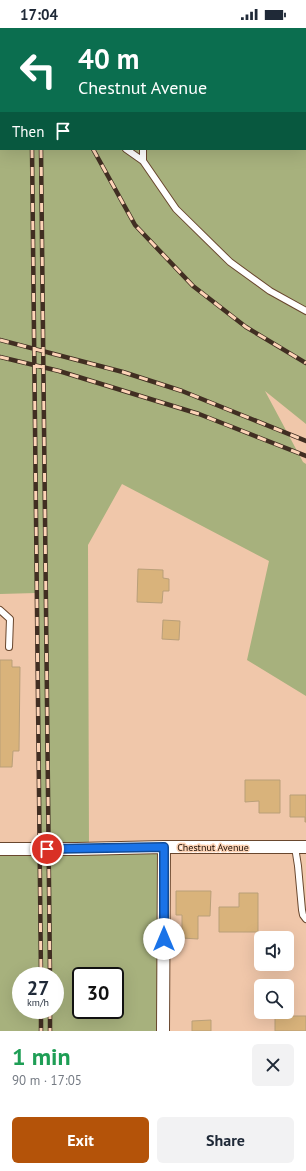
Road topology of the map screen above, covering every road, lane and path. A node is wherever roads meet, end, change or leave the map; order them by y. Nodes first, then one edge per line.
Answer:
1 (127, 150) edge
2 (143, 150) edge
3 (143, 161) junction
4 (306, 311) edge
5 (0, 610) edge
6 (10, 647) dead end
7 (164, 847) junction
8 (300, 847) edge
9 (0, 849) edge
10 (306, 919) edge
11 (163, 1031) edge

1 - 3 lane
2 - 3 lane
3 - 4 lane
5 - 6 lane
7 - 8 street, Chestnut Avenue
7 - 9 street, Chestnut Avenue, bridge
7 - 11 street
8 - 10 lane

